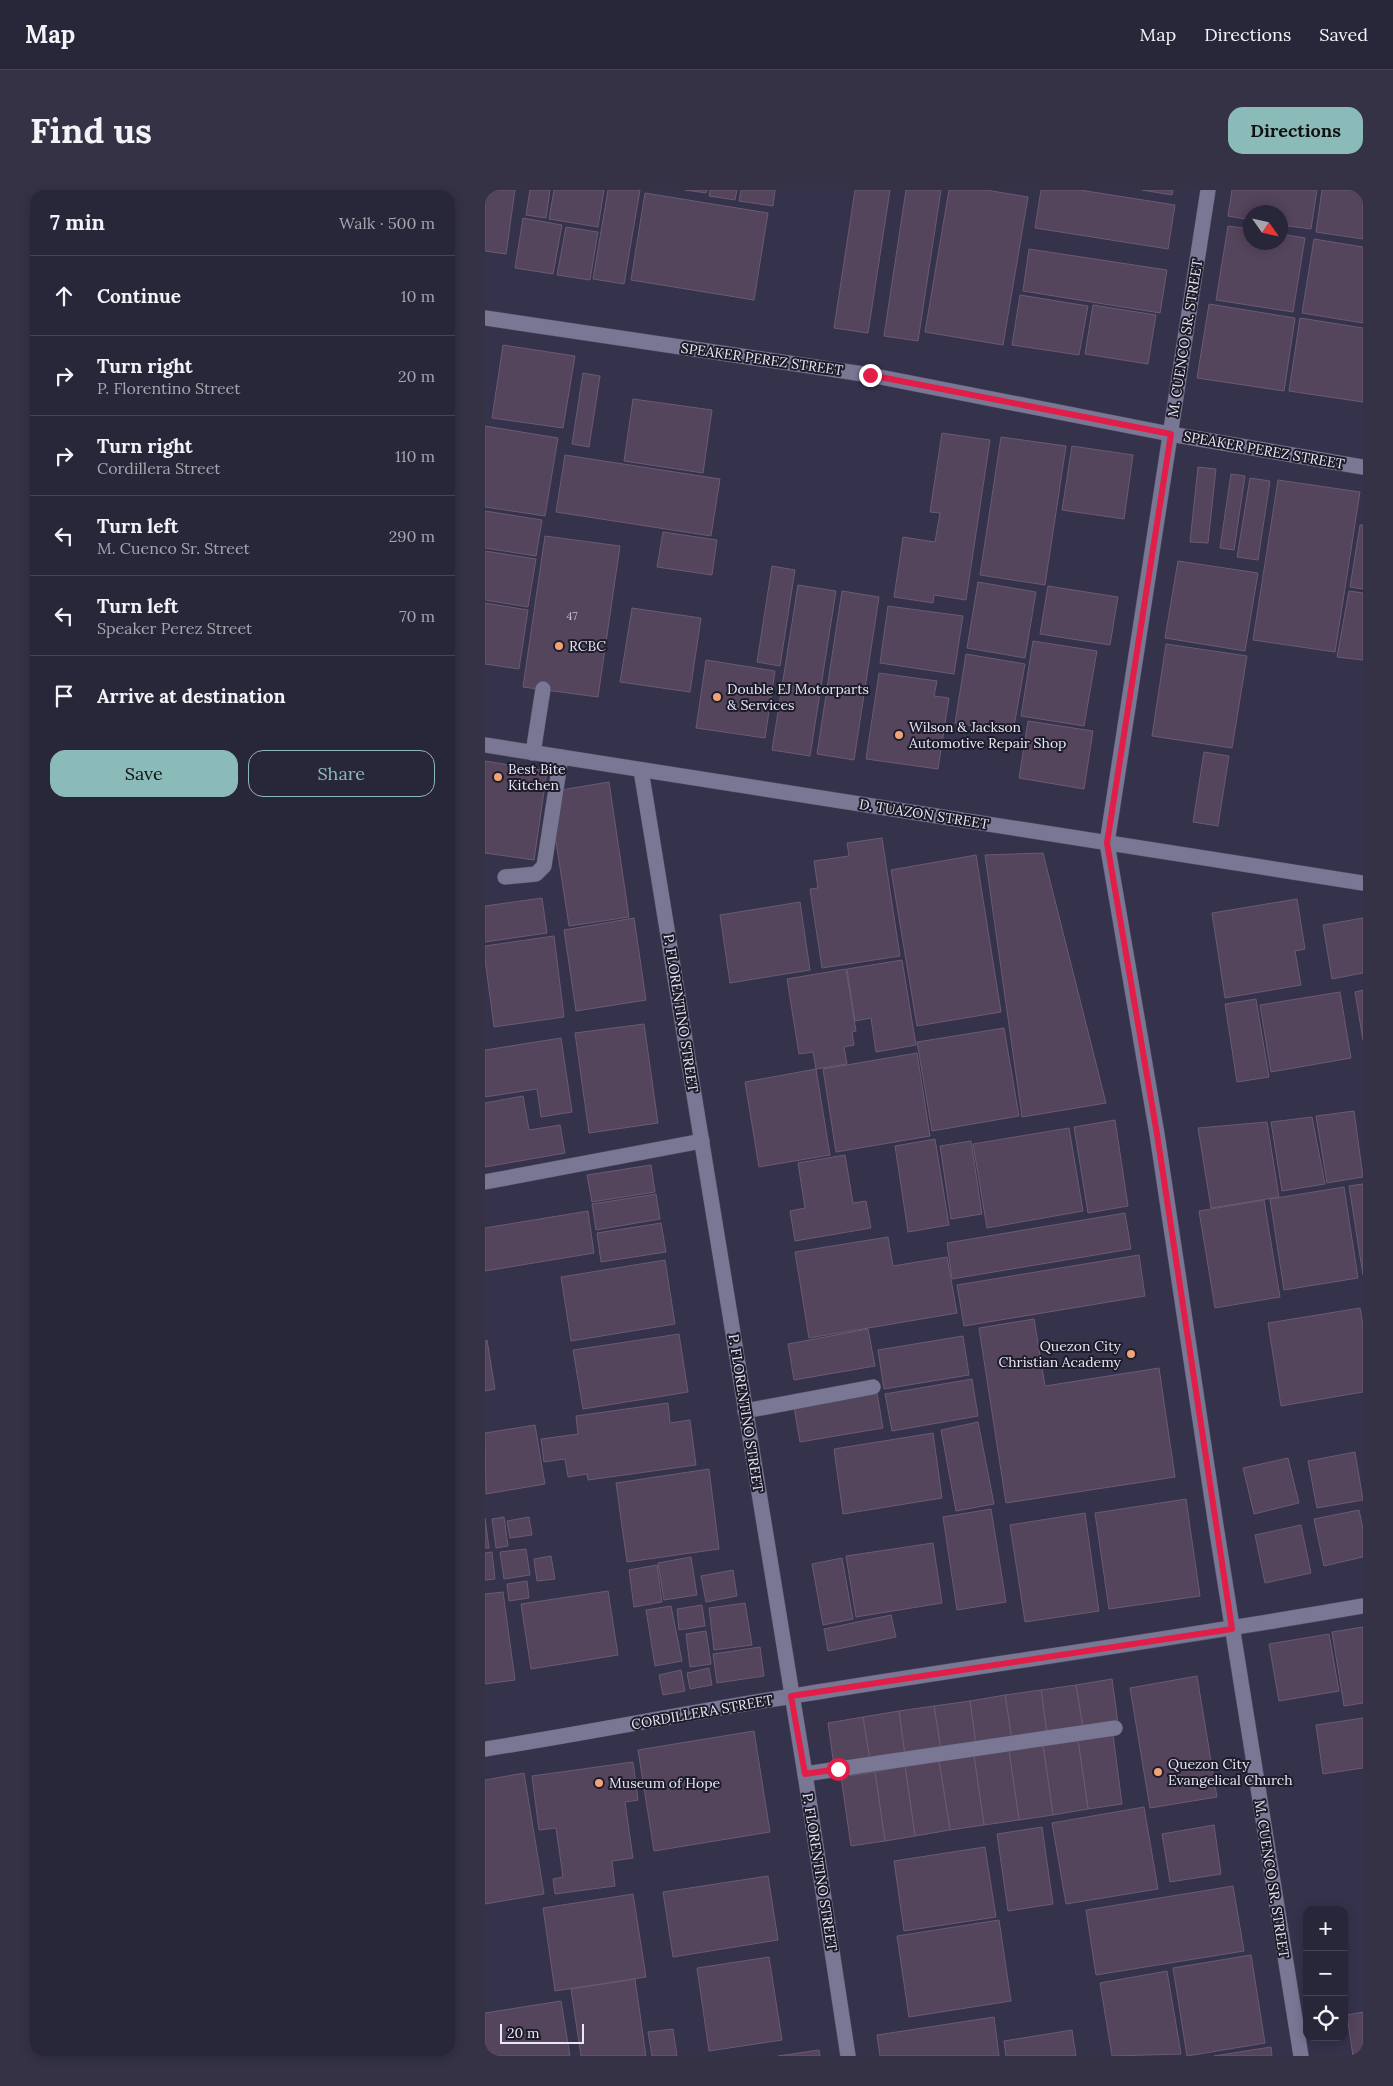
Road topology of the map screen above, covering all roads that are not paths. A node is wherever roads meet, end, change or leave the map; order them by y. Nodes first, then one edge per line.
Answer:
1 (1208, 190) edge
2 (485, 318) edge
3 (1171, 434) junction
4 (1363, 467) edge
5 (543, 689) dead end
6 (485, 745) edge
7 (533, 752) junction
8 (561, 757) junction
9 (641, 770) junction
10 (1107, 843) junction
11 (505, 877) dead end
12 (1363, 884) edge
13 (702, 1141) junction
14 (485, 1182) edge
15 (873, 1387) dead end
16 (745, 1411) junction
17 (1363, 1606) edge
18 (1232, 1629) junction
19 (791, 1696) junction
20 (1115, 1728) dead end
21 (485, 1749) edge
22 (805, 1774) junction
23 (848, 2056) edge
24 (1301, 2056) edge

1 - 3 street, M. CUENCO SR. STREET
2 - 3 street, SPEAKER PEREZ STREET
3 - 4 street, SPEAKER PEREZ STREET
3 - 10 street, M. CUENCO SR. STREET
5 - 7 street
6 - 7 street, D. TUAZON STREET
7 - 8 street, D. TUAZON STREET
8 - 9 street, D. TUAZON STREET
8 - 11 street
9 - 10 street, D. TUAZON STREET
9 - 13 street, P. FLORENTINO STREET
10 - 12 street, D. TUAZON STREET
10 - 18 street, M. CUENCO SR. STREET
13 - 14 street
13 - 16 street, P. FLORENTINO STREET
15 - 16 street
16 - 19 street, P. FLORENTINO STREET
17 - 18 street, CORDILLERA STREET
18 - 19 street, CORDILLERA STREET
18 - 24 street, M. CUENCO SR. STREET
19 - 21 street, CORDILLERA STREET
19 - 22 street, P. FLORENTINO STREET
20 - 22 street
22 - 23 street, P. FLORENTINO STREET

